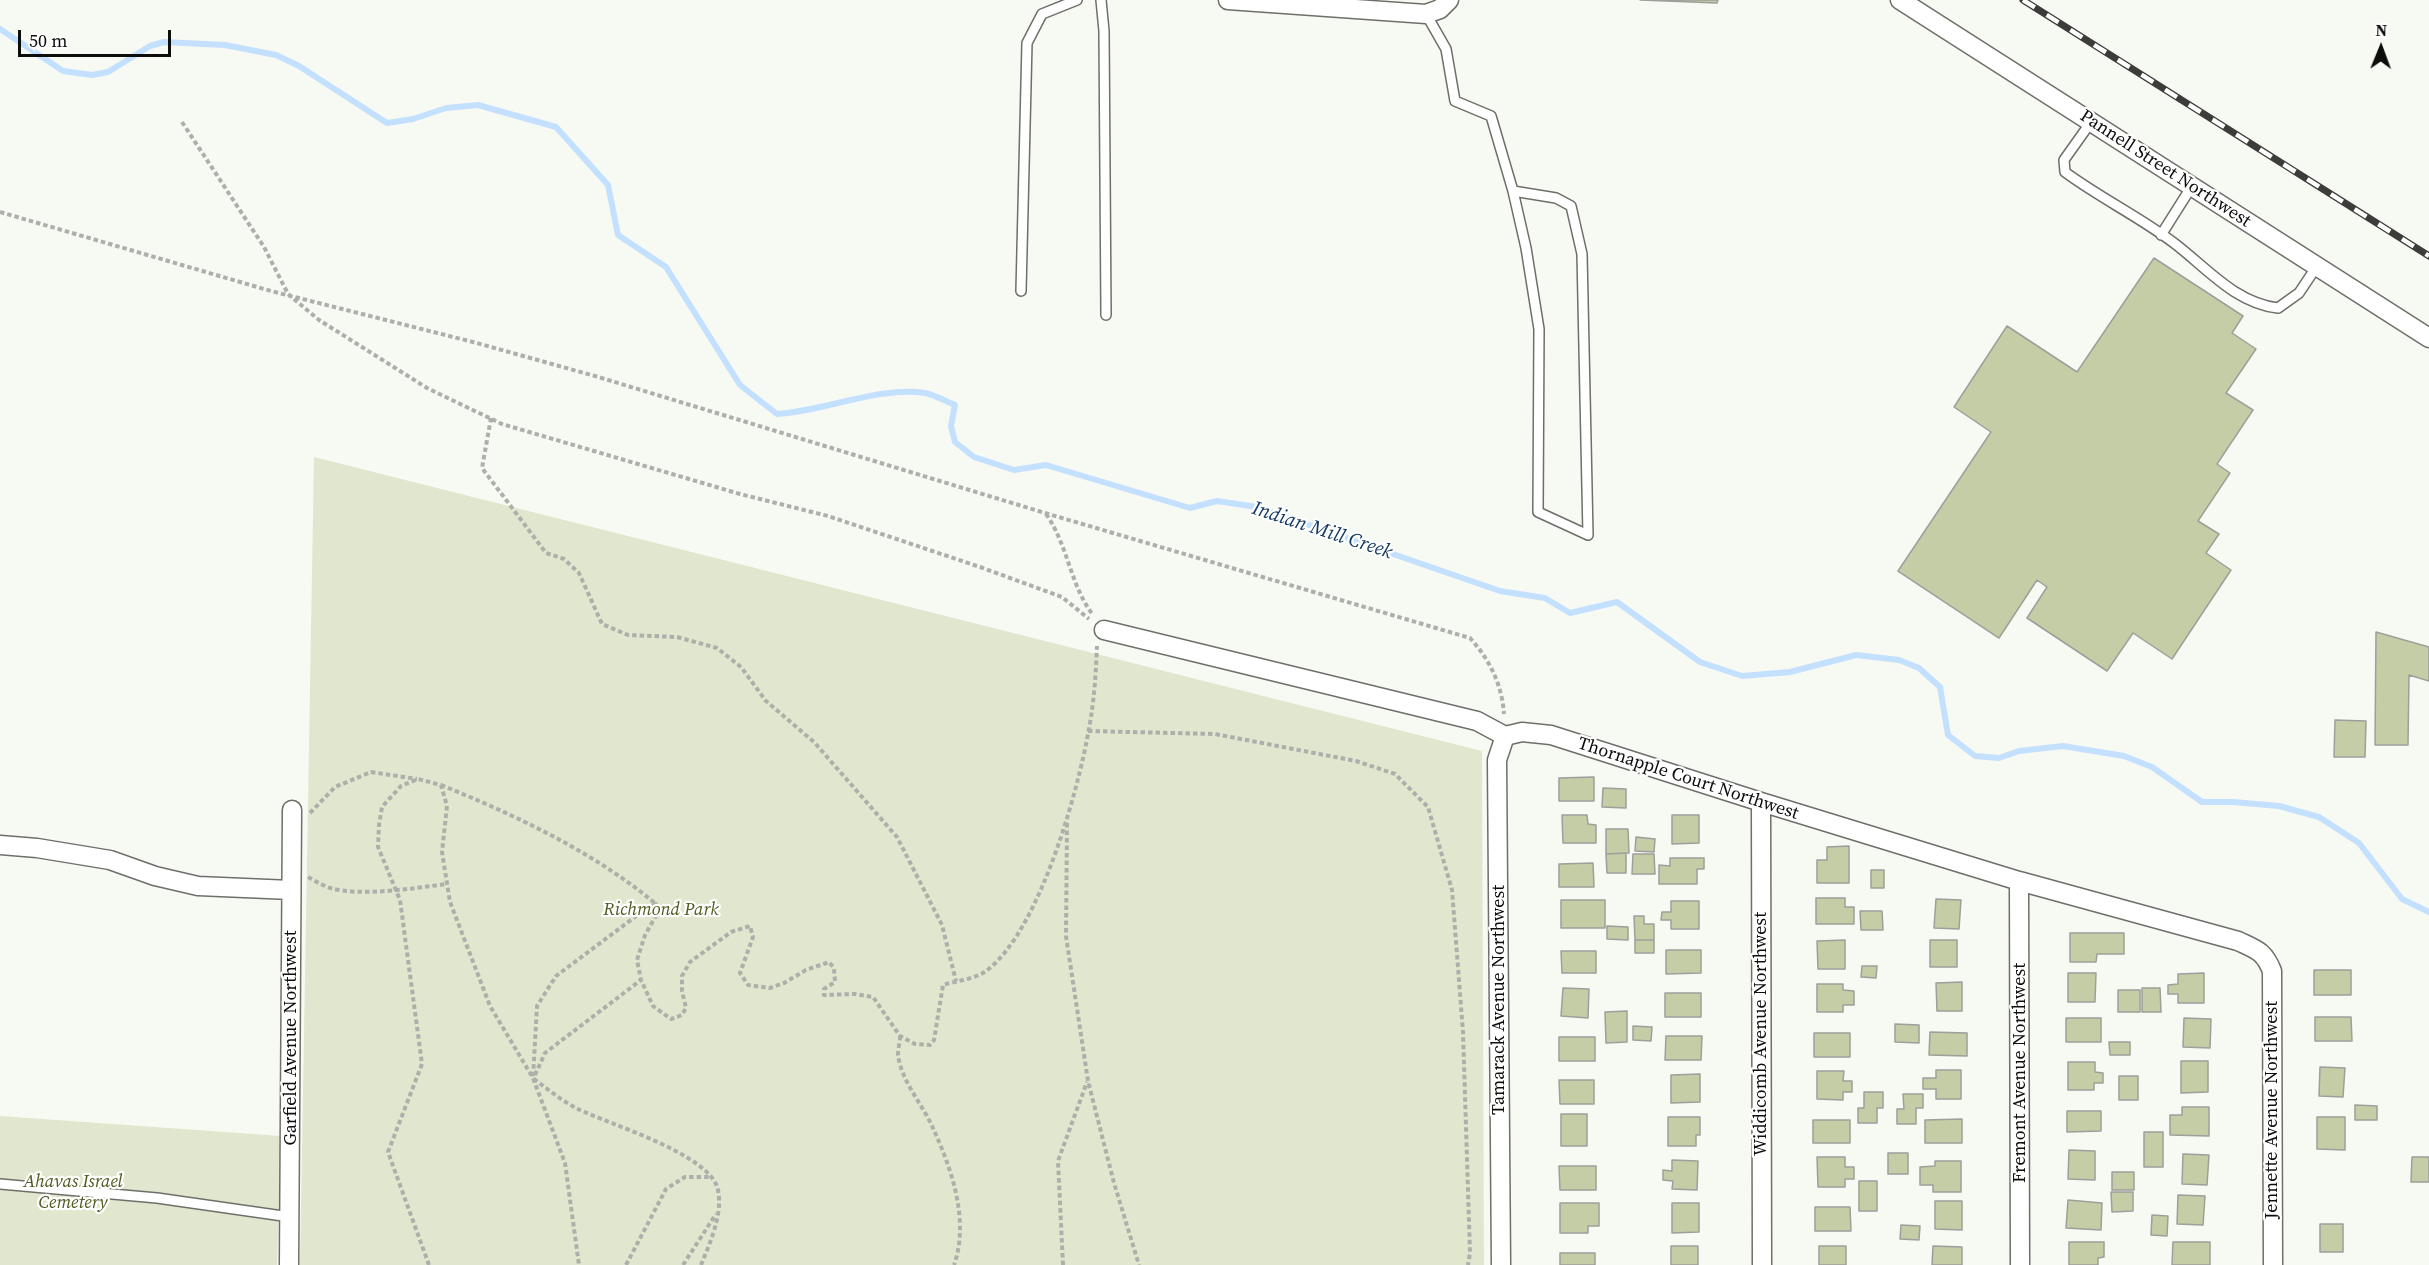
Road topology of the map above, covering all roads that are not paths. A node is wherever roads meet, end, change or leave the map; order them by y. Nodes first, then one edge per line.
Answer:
1 (1077, 0) edge
2 (1101, 0) edge
3 (1228, 0) edge
4 (1449, 0) edge
5 (1900, 0) edge
6 (1426, 14) junction
7 (2091, 122) junction
8 (2192, 186) junction
9 (1513, 190) junction
10 (2161, 235) junction
11 (2317, 266) junction
12 (1021, 291) dead end
13 (1106, 315) dead end
14 (2429, 338) edge
15 (1101, 628) road end
16 (1505, 736) junction
17 (1761, 802) junction
18 (292, 810) dead end
19 (0, 845) edge
20 (2019, 881) junction
21 (291, 890) junction
22 (2266, 956) joint
23 (0, 1184) edge
24 (290, 1217) junction
25 (289, 1265) edge
26 (1501, 1265) edge
27 (1762, 1265) edge
28 (2020, 1265) edge
29 (2272, 1265) edge

1 - 12 lane
2 - 13 lane
3 - 6 street
4 - 6 street
5 - 7 street, Pannell Street Northwest
6 - 9 lane
7 - 8 street, Pannell Street Northwest
7 - 10 lane
8 - 10 lane
8 - 11 street, Pannell Street Northwest
9 - 9 lane
10 - 11 lane
11 - 14 street, Pannell Street Northwest
15 - 16 street
16 - 17 street, Thornapple Court Northwest
16 - 26 street, Tamarack Avenue Northwest
17 - 20 street, Thornapple Court Northwest
17 - 27 street, Widdicomb Avenue Northwest
18 - 21 street, Garfield Avenue Northwest
19 - 21 street
20 - 22 street, Thornapple Court Northwest
20 - 28 street, Fremont Avenue Northwest
21 - 24 street, Garfield Avenue Northwest
22 - 29 street, Jennette Avenue Northwest
23 - 24 lane
24 - 25 street, Garfield Avenue Northwest

